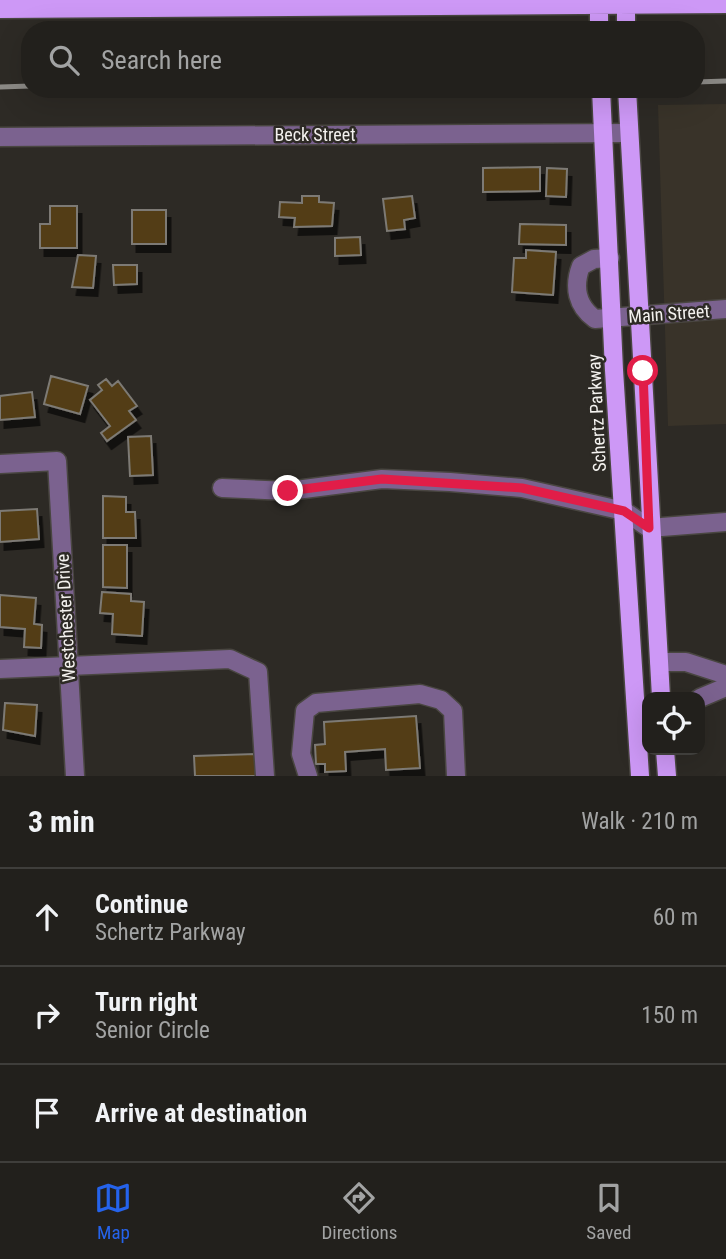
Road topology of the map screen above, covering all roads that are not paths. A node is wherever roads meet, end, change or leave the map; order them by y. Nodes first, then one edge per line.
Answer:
1 (207, 3) edge
2 (462, 3) edge
3 (60, 4) edge
4 (103, 4) edge
5 (613, 4) edge
6 (726, 4) edge
7 (0, 9) edge
8 (604, 21) edge
9 (622, 21) edge
10 (601, 98) edge
11 (627, 98) edge
12 (602, 134) junction
13 (629, 134) junction
14 (0, 137) edge
15 (610, 258) junction
16 (726, 310) edge
17 (638, 316) junction
18 (613, 318) junction
19 (0, 464) edge
20 (222, 488) dead end
21 (624, 511) junction
22 (726, 522) edge
23 (649, 528) junction
24 (659, 662) junction
25 (633, 664) junction
26 (69, 666) junction
27 (0, 669) edge
28 (726, 675) edge
29 (726, 687) edge
30 (661, 692) edge
31 (705, 696) edge
32 (642, 733) edge
33 (642, 753) edge
34 (665, 755) edge
35 (75, 776) edge
36 (265, 776) edge
37 (308, 776) edge
38 (456, 776) edge
39 (640, 776) edge
40 (667, 776) edge

1 - 2 main road
1 - 4 main road
2 - 5 main road
3 - 4 main road
3 - 7 main road
5 - 6 main road
5 - 8 main road
5 - 9 main road
10 - 12 main road, Schertz Parkway
11 - 13 main road
12 - 13 street, Beck Street
12 - 14 street, Beck Street
12 - 15 main road, Schertz Parkway
13 - 17 main road
15 - 18 main road, Schertz Parkway
15 - 18 street
16 - 17 street, Main Street
17 - 18 street, Main Street
17 - 23 main road
18 - 21 main road, Schertz Parkway
19 - 26 street, Westchester Drive
20 - 21 street
21 - 23 street
21 - 25 main road, Schertz Parkway
22 - 23 street
23 - 24 main road
24 - 25 main road
24 - 28 street
24 - 30 main road
25 - 32 main road, Schertz Parkway
26 - 27 street
26 - 35 street, Westchester Drive
26 - 36 street
29 - 31 street
33 - 39 main road, Schertz Parkway
34 - 40 main road
37 - 38 street

